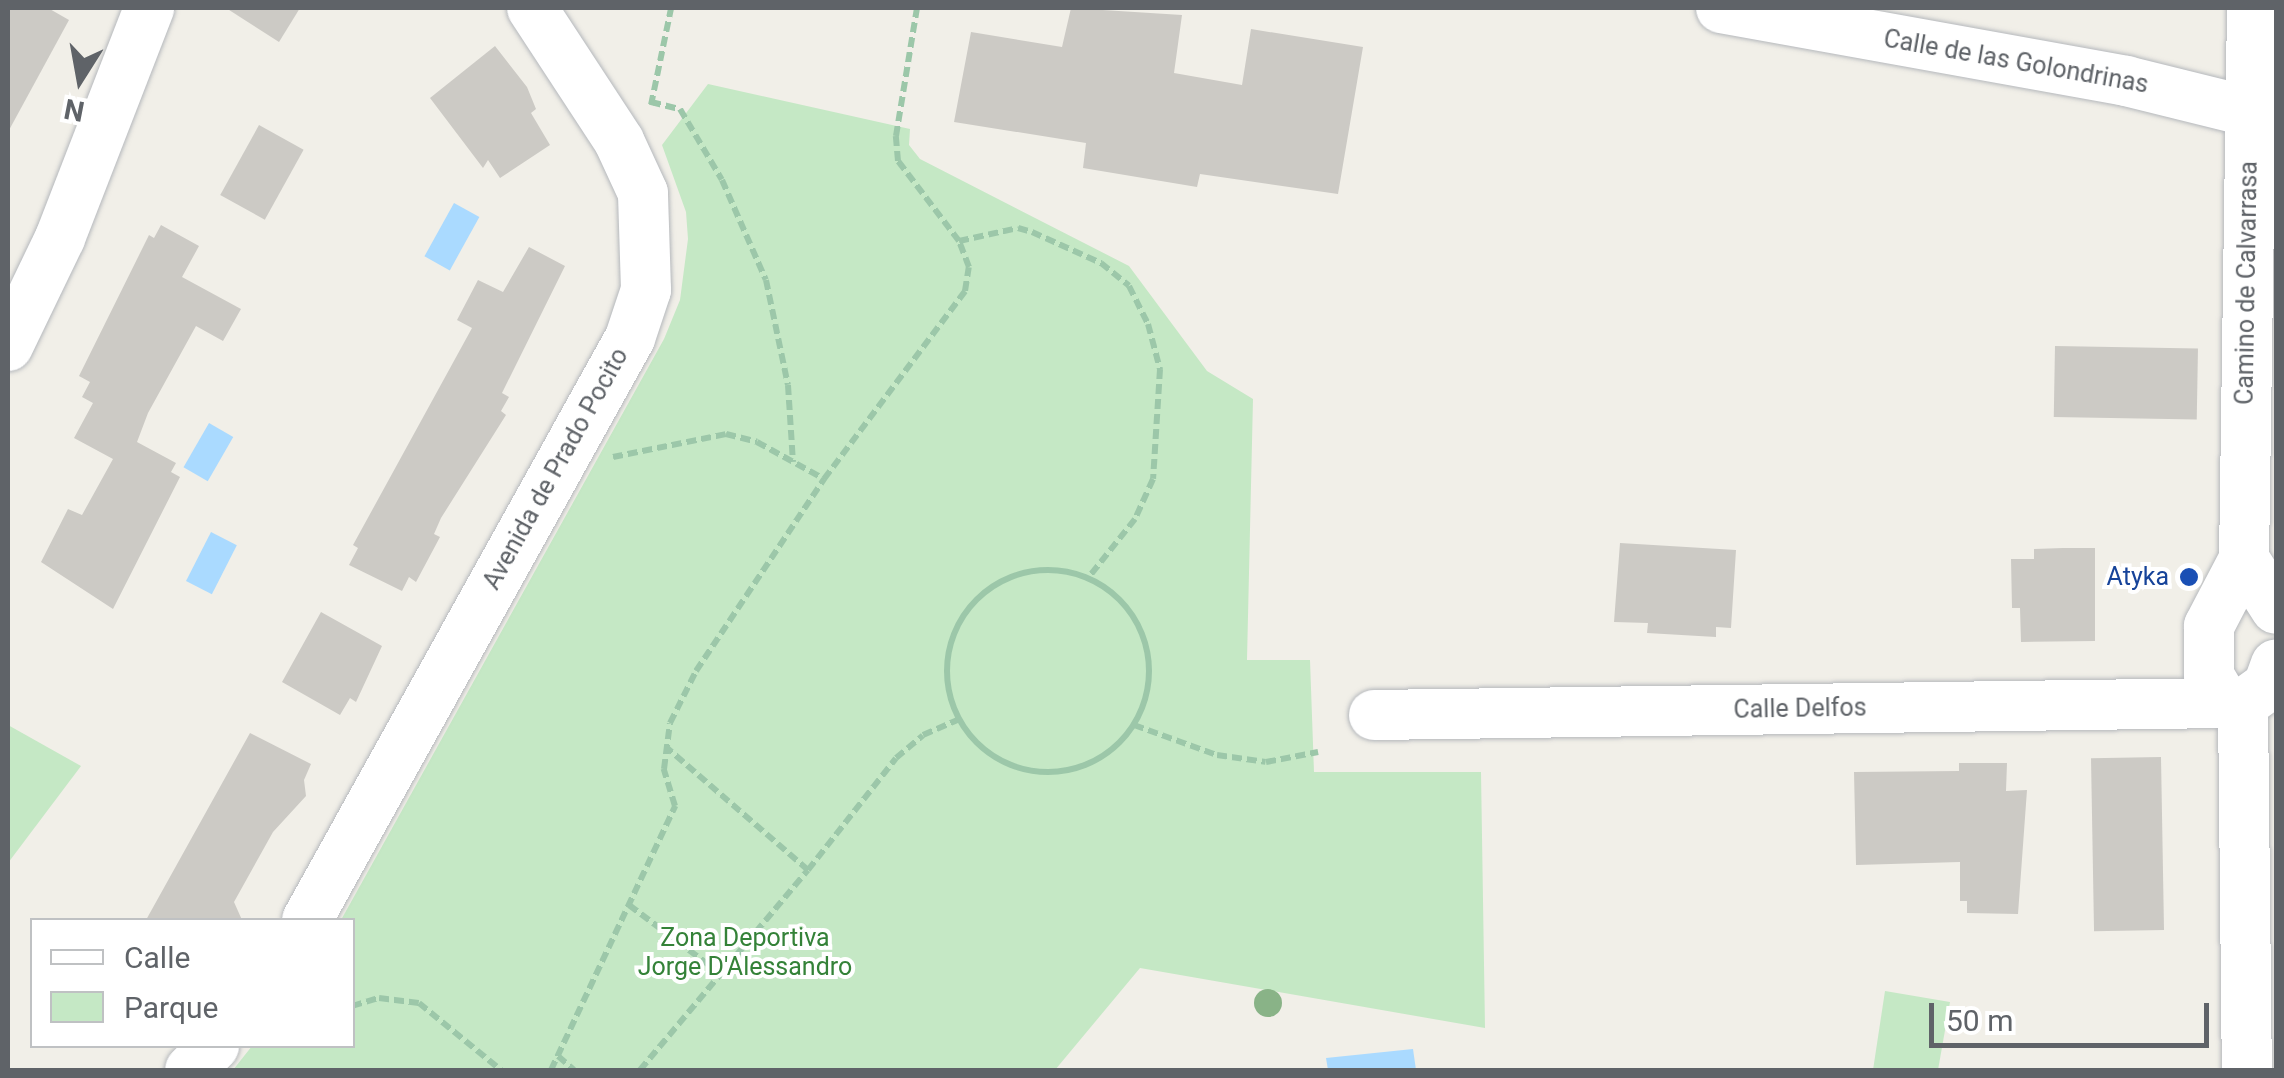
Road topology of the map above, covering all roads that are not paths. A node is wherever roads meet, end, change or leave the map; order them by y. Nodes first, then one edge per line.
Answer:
1 (148, 8) edge
2 (532, 8) edge
3 (1721, 8) edge
4 (2252, 8) edge
5 (2251, 112) junction
6 (2262, 181) edge
7 (8, 346) edge
8 (2257, 582) edge
9 (2258, 687) edge
10 (1374, 715) dead end
11 (308, 918) edge
12 (2261, 918) edge
13 (212, 1048) edge
14 (190, 1070) edge
15 (2247, 1070) edge

1 - 7 street
2 - 11 street, Avenida de Prado Pocito
3 - 5 street, Calle de las Golondrinas
4 - 5 street, Camino de Calvarrasa
5 - 6 street, Camino de Calvarrasa
6 - 8 street, Camino de Calvarrasa
8 - 9 street, Camino de Calvarrasa
9 - 10 street, Calle Delfos
9 - 12 street
12 - 15 street
13 - 14 street

